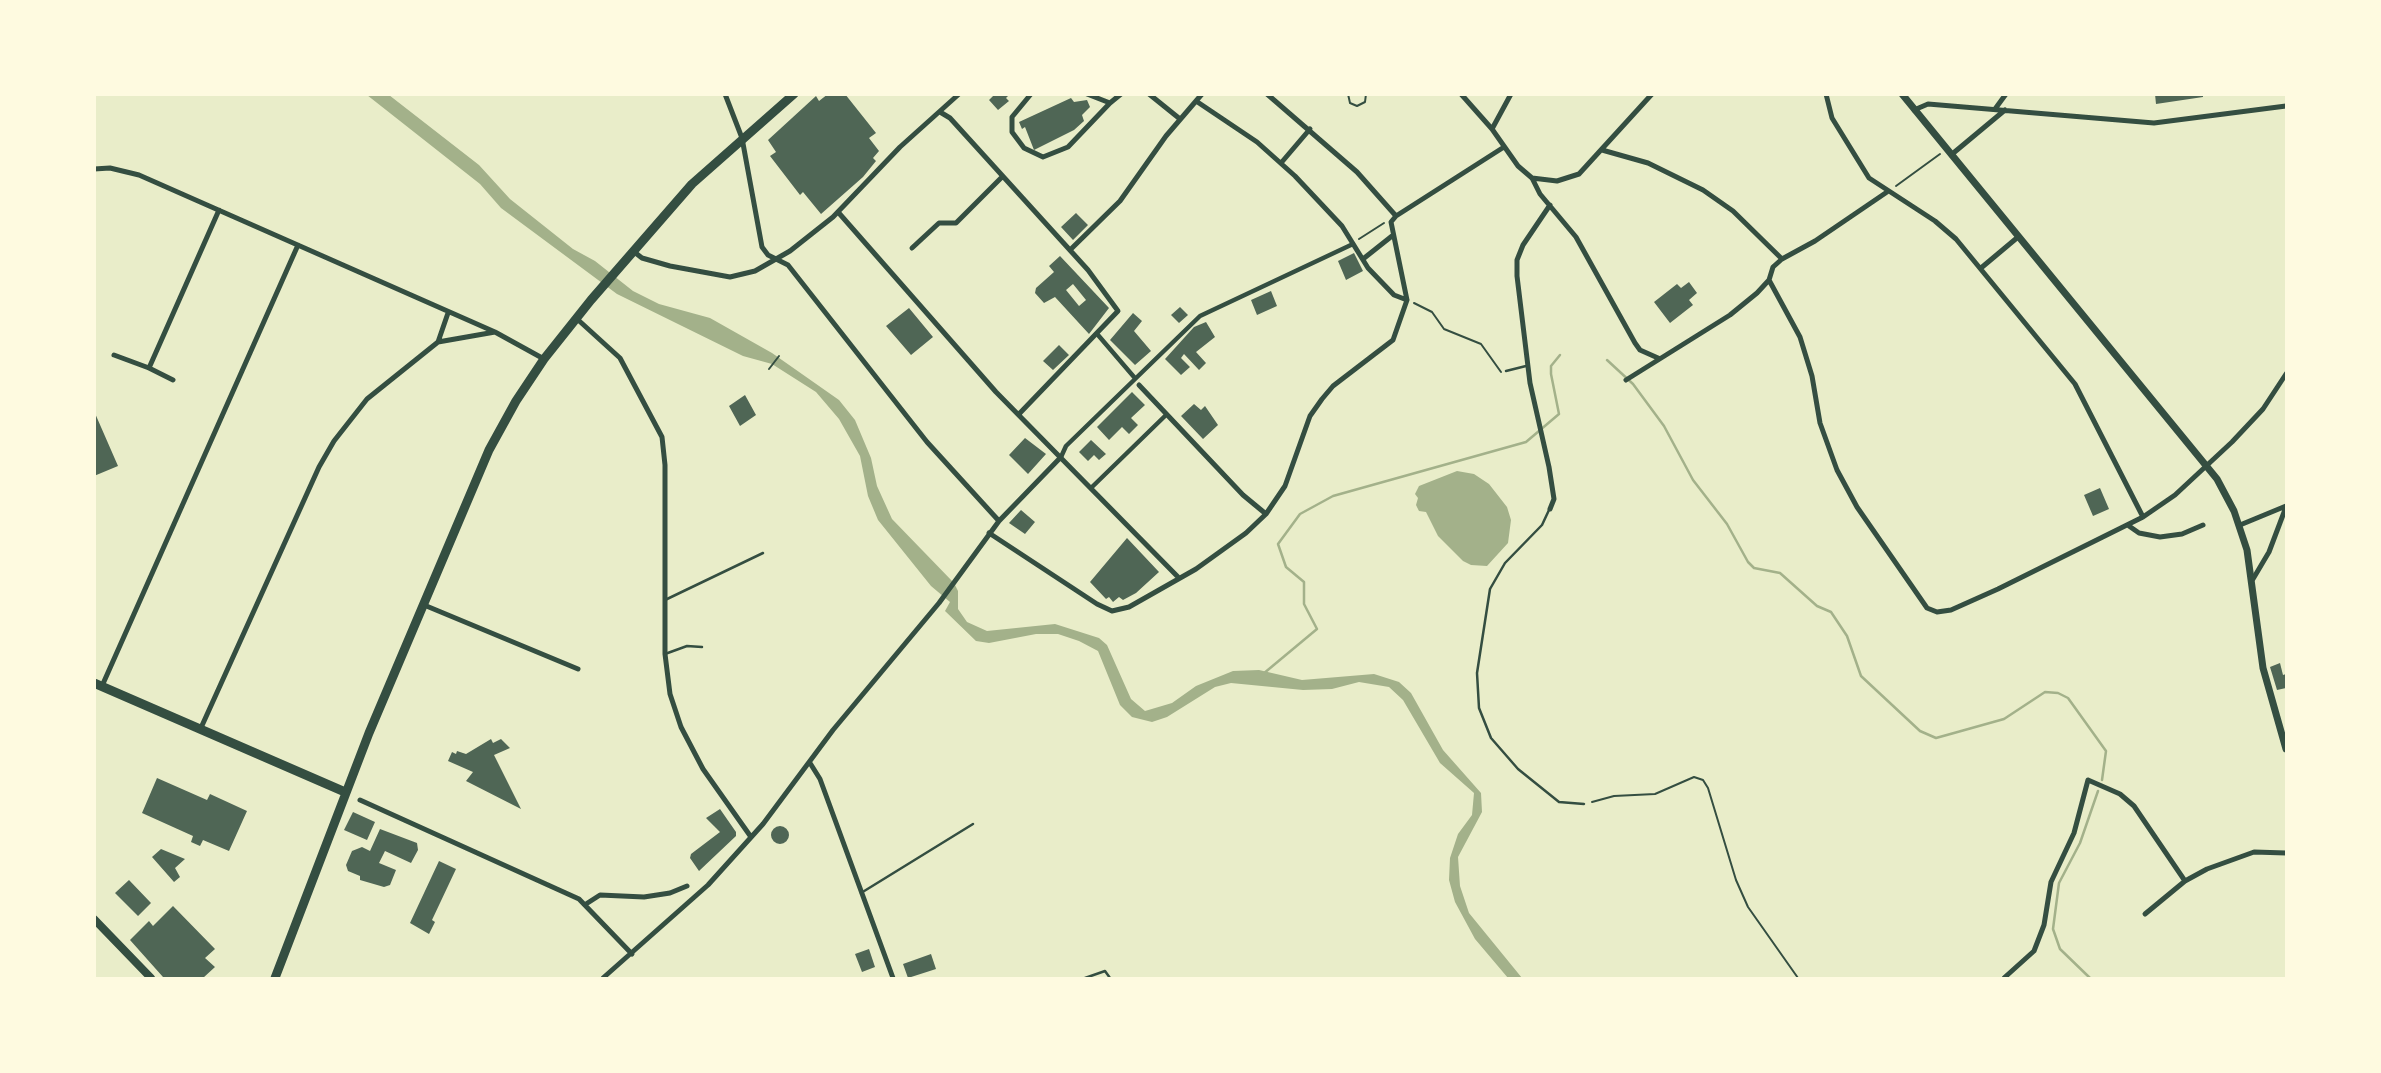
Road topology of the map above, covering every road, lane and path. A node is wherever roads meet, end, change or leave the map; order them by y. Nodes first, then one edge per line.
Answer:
1 (725, 94) edge
2 (793, 94) edge
3 (959, 94) edge
4 (1031, 94) edge
5 (1087, 94) edge
6 (1121, 94) edge
7 (1149, 94) edge
8 (1202, 94) edge
9 (1267, 94) edge
10 (1348, 94) edge
11 (1366, 94) edge
12 (1461, 94) edge
13 (1511, 94) edge
14 (1652, 94) edge
15 (1826, 94) edge
16 (1902, 94) edge
17 (2006, 94) edge
18 (1196, 101) junction
19 (1110, 103) junction
20 (2287, 106) edge
21 (1995, 109) junction
22 (1914, 110) junction
23 (2006, 110) junction
24 (940, 112) junction
25 (1180, 119) junction
26 (1310, 129) junction
27 (1492, 129) junction
28 (742, 138) junction
29 (1504, 147) junction
30 (1602, 150) junction
31 (1949, 152) junction
32 (1281, 163) junction
33 (94, 169) edge
34 (1002, 177) junction
35 (1532, 178) junction
36 (1887, 192) junction
37 (1550, 205) junction
38 (219, 210) junction
39 (838, 212) junction
40 (1396, 216) junction
41 (1392, 236) junction
42 (2018, 237) junction
43 (1354, 243) junction
44 (298, 245) junction
45 (912, 248) dead end
46 (1070, 250) junction
47 (633, 251) junction
48 (1363, 258) junction
49 (1782, 259) junction
50 (776, 260) junction
51 (1982, 268) junction
52 (1769, 280) junction
53 (1407, 300) junction
54 (448, 313) junction
55 (576, 318) junction
56 (495, 332) junction
57 (1098, 335) junction
58 (438, 342) junction
59 (114, 355) dead end
60 (779, 356) dead end
61 (1658, 358) junction
62 (544, 359) junction
63 (1527, 366) junction
64 (149, 368) junction
65 (769, 369) dead end
66 (1506, 371) joint
67 (2287, 373) edge
68 (1134, 377) junction
69 (1629, 378) dead end
70 (173, 380) dead end
71 (1139, 385) dead end
72 (1019, 414) junction
73 (1166, 415) junction
74 (1062, 457) junction
75 (2207, 466) junction
76 (1091, 488) junction
77 (2287, 506) edge
78 (1550, 509) joint
79 (1266, 514) junction
80 (2143, 517) junction
81 (999, 521) junction
82 (2203, 525) dead end
83 (2239, 525) junction
84 (2129, 526) junction
85 (989, 533) junction
86 (763, 553) dead end
87 (1179, 579) junction
88 (2253, 579) junction
89 (665, 600) junction
90 (424, 605) junction
91 (702, 647) dead end
92 (665, 654) junction
93 (578, 668) dead end
94 (98, 684) edge
95 (200, 730) junction
96 (2287, 748) edge
97 (810, 763) junction
98 (345, 792) junction
99 (360, 800) dead end
100 (1584, 804) joint
101 (973, 824) dead end
102 (751, 837) junction
103 (2286, 854) edge
104 (2185, 881) junction
105 (687, 886) dead end
106 (861, 892) junction
107 (586, 904) junction
108 (2146, 914) dead end
109 (94, 919) edge
110 (632, 954) junction
111 (150, 978) edge
112 (275, 978) edge
113 (604, 978) edge
114 (893, 978) edge
115 (1085, 978) edge
116 (1110, 978) edge
117 (1798, 978) edge
118 (2004, 978) edge

1 - 28 street
2 - 28 main road
3 - 24 street
4 - 19 street
5 - 19 street
6 - 19 street
7 - 25 street
8 - 18 street
9 - 26 street
10 - 11 path
12 - 27 street
13 - 27 street
14 - 30 street
15 - 36 street
16 - 22 street
17 - 21 street
18 - 25 street
18 - 32 street
20 - 23 street
21 - 22 street
21 - 23 street
22 - 31 street
23 - 31 street
24 - 34 street
24 - 39 street
25 - 46 street
26 - 32 street
26 - 40 street
27 - 29 street
28 - 47 main road
28 - 50 street
29 - 35 street
29 - 40 street
30 - 35 street
30 - 49 street
31 - 36 path
31 - 42 street
32 - 43 street
33 - 38 street
34 - 45 street
34 - 46 street
35 - 37 street
36 - 49 street
36 - 51 street
37 - 61 street
37 - 63 street
38 - 44 street
38 - 64 street
39 - 50 street
39 - 72 street
40 - 41 street
40 - 43 path
41 - 48 street
41 - 53 street
42 - 51 street
42 - 75 street
43 - 48 street
43 - 68 street
44 - 54 street
44 - 94 street
46 - 57 street
47 - 50 street
47 - 55 main road
48 - 53 street
49 - 52 street
50 - 81 street
51 - 80 street
52 - 61 street
52 - 84 street
53 - 66 path
53 - 79 street
54 - 56 street
54 - 58 street
55 - 62 main road
55 - 89 street
56 - 58 street
56 - 62 street
57 - 68 street
57 - 72 street
58 - 95 street
59 - 64 street
60 - 65 path
61 - 69 street
62 - 90 main road
63 - 66 lane
63 - 78 street
64 - 70 street
67 - 75 street
68 - 74 street
71 - 73 street
72 - 74 street
73 - 76 street
73 - 79 street
74 - 76 street
74 - 81 street
75 - 80 street
75 - 83 street
76 - 87 street
77 - 83 street
77 - 88 street
78 - 100 lane
79 - 87 street
80 - 84 street
81 - 85 street
82 - 84 street
83 - 88 street
85 - 87 street
85 - 97 street
86 - 89 lane
88 - 96 street
89 - 92 street
90 - 93 street
90 - 98 main road
91 - 92 lane
92 - 102 street
94 - 95 main road
95 - 98 main road
97 - 102 street
97 - 106 street
98 - 112 main road
99 - 107 street
100 - 117 path
101 - 106 lane
102 - 110 street
103 - 104 street
104 - 108 street
104 - 118 street
105 - 107 street
106 - 114 street
107 - 110 street
109 - 111 main road
110 - 113 street
115 - 116 lane

